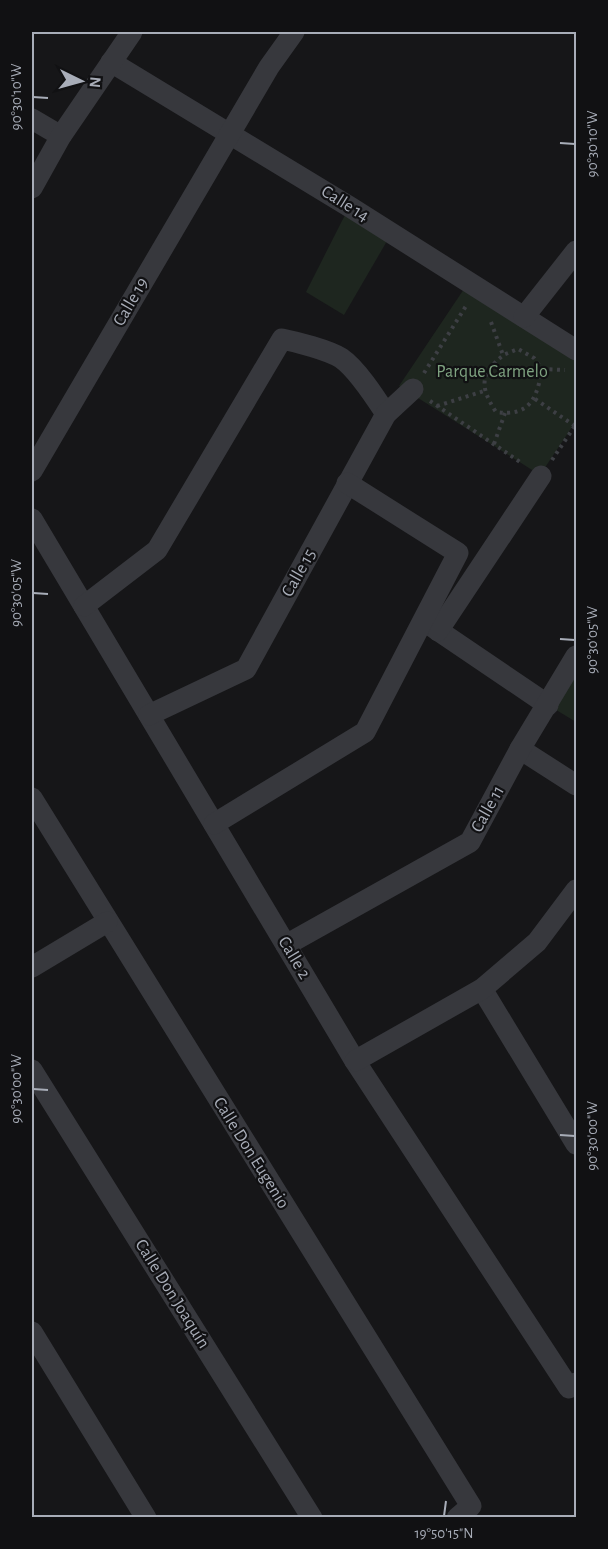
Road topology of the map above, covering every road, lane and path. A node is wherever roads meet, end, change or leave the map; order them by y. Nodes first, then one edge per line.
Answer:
1 (132, 32) edge
2 (294, 32) edge
3 (111, 62) junction
4 (32, 119) edge
5 (230, 133) junction
6 (61, 136) junction
7 (32, 188) edge
8 (576, 251) edge
9 (478, 288) junction
10 (524, 317) junction
11 (490, 321) dead end
12 (576, 350) edge
13 (505, 354) junction
14 (542, 369) junction
15 (576, 370) edge
16 (413, 389) junction
17 (484, 391) junction
18 (535, 399) junction
19 (437, 406) junction
20 (505, 413) junction
21 (386, 414) junction
22 (576, 425) edge
23 (494, 444) junction
24 (32, 471) edge
25 (541, 476) junction
26 (347, 483) junction
27 (32, 519) edge
28 (84, 606) junction
29 (430, 626) junction
30 (576, 656) edge
31 (548, 705) junction
32 (149, 715) junction
33 (520, 749) junction
34 (576, 785) edge
35 (32, 798) edge
36 (214, 824) junction
37 (576, 894) edge
38 (107, 922) junction
39 (286, 945) junction
40 (32, 967) edge
41 (482, 989) junction
42 (355, 1061) junction
43 (32, 1070) edge
44 (576, 1144) edge
45 (32, 1332) edge
46 (573, 1386) edge
47 (464, 1512) edge
48 (146, 1518) edge
49 (312, 1518) edge

1 - 3 street
2 - 5 street, Calle 19
3 - 5 street, Calle 14
3 - 6 street
4 - 6 street
5 - 9 street, Calle 14
5 - 24 street, Calle 19
6 - 7 street
8 - 10 street
9 - 10 street, Calle 14
9 - 16 path
10 - 12 street, Calle 14
11 - 13 path
13 - 14 path
13 - 17 path
14 - 15 path
14 - 18 path
16 - 19 path
16 - 21 street, Calle 15
17 - 19 path
17 - 20 path
18 - 20 path
18 - 22 path
19 - 23 path
20 - 23 path
21 - 26 street, Calle 15
21 - 28 street
22 - 25 path
23 - 25 path
25 - 29 street
26 - 29 street
26 - 32 street, Calle 15
27 - 28 street, Calle 2
28 - 32 street, Calle 2
29 - 31 street
29 - 36 street
30 - 31 street, Calle 11
31 - 33 street, Calle 11
32 - 36 street, Calle 2
33 - 34 street
33 - 39 street, Calle 11
35 - 38 street, Calle Don Eugenio
36 - 39 street, Calle 2
37 - 41 street
38 - 40 street
38 - 47 street, Calle Don Eugenio
39 - 42 street, Calle 2
41 - 42 street
41 - 44 street
42 - 46 street, Calle 2
43 - 49 street, Calle Don Joaquín
45 - 48 street

